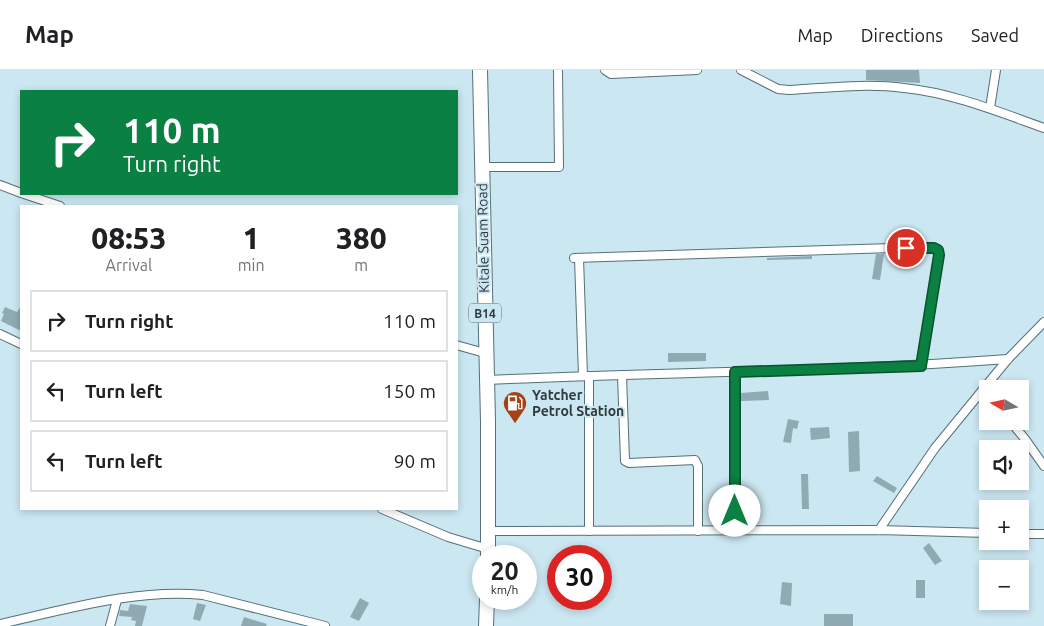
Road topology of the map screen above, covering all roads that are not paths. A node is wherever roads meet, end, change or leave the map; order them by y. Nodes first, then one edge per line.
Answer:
1 (480, 70) edge
2 (558, 70) edge
3 (605, 70) edge
4 (696, 70) edge
5 (741, 70) edge
6 (996, 70) edge
7 (990, 108) junction
8 (1044, 128) edge
9 (482, 167) junction
10 (0, 186) edge
11 (20, 192) edge
12 (28, 195) edge
13 (57, 205) edge
14 (1044, 322) edge
15 (0, 334) edge
16 (20, 344) edge
17 (458, 346) edge
18 (486, 353) junction
19 (1008, 360) junction
20 (921, 366) junction
21 (735, 372) junction
22 (622, 375) junction
23 (586, 376) junction
24 (486, 380) junction
25 (994, 380) edge
26 (979, 400) edge
27 (1018, 430) edge
28 (1044, 466) edge
29 (384, 510) edge
30 (698, 530) junction
31 (735, 530) junction
32 (879, 530) junction
33 (488, 531) junction
34 (589, 531) junction
35 (979, 533) edge
36 (1029, 534) edge
37 (1044, 534) edge
38 (488, 545) edge
39 (472, 547) edge
40 (116, 600) junction
41 (487, 610) edge
42 (0, 624) edge
43 (110, 626) edge
44 (326, 626) edge
45 (486, 626) edge

1 - 9 highway, Kitale Suam Road / B14
2 - 9 street
3 - 4 street
5 - 7 street
6 - 7 street
7 - 8 street
9 - 18 highway, Kitale Suam Road / B14
10 - 11 street
12 - 13 street
14 - 19 street
15 - 16 street
17 - 18 street
18 - 24 highway, Kitale Suam Road / B14
19 - 20 street
19 - 25 street
20 - 21 street
20 - 23 street
21 - 22 street
21 - 31 street
22 - 23 street
22 - 30 street
23 - 24 street
23 - 34 street
24 - 33 highway, Kitale Suam Road / B14
26 - 32 street
27 - 28 street
29 - 39 street
30 - 31 street
30 - 34 street
31 - 32 street
32 - 35 street
33 - 34 street
33 - 38 highway, Kitale Suam Road / B14
36 - 37 street
40 - 42 street
40 - 43 street
40 - 44 street
41 - 45 highway

